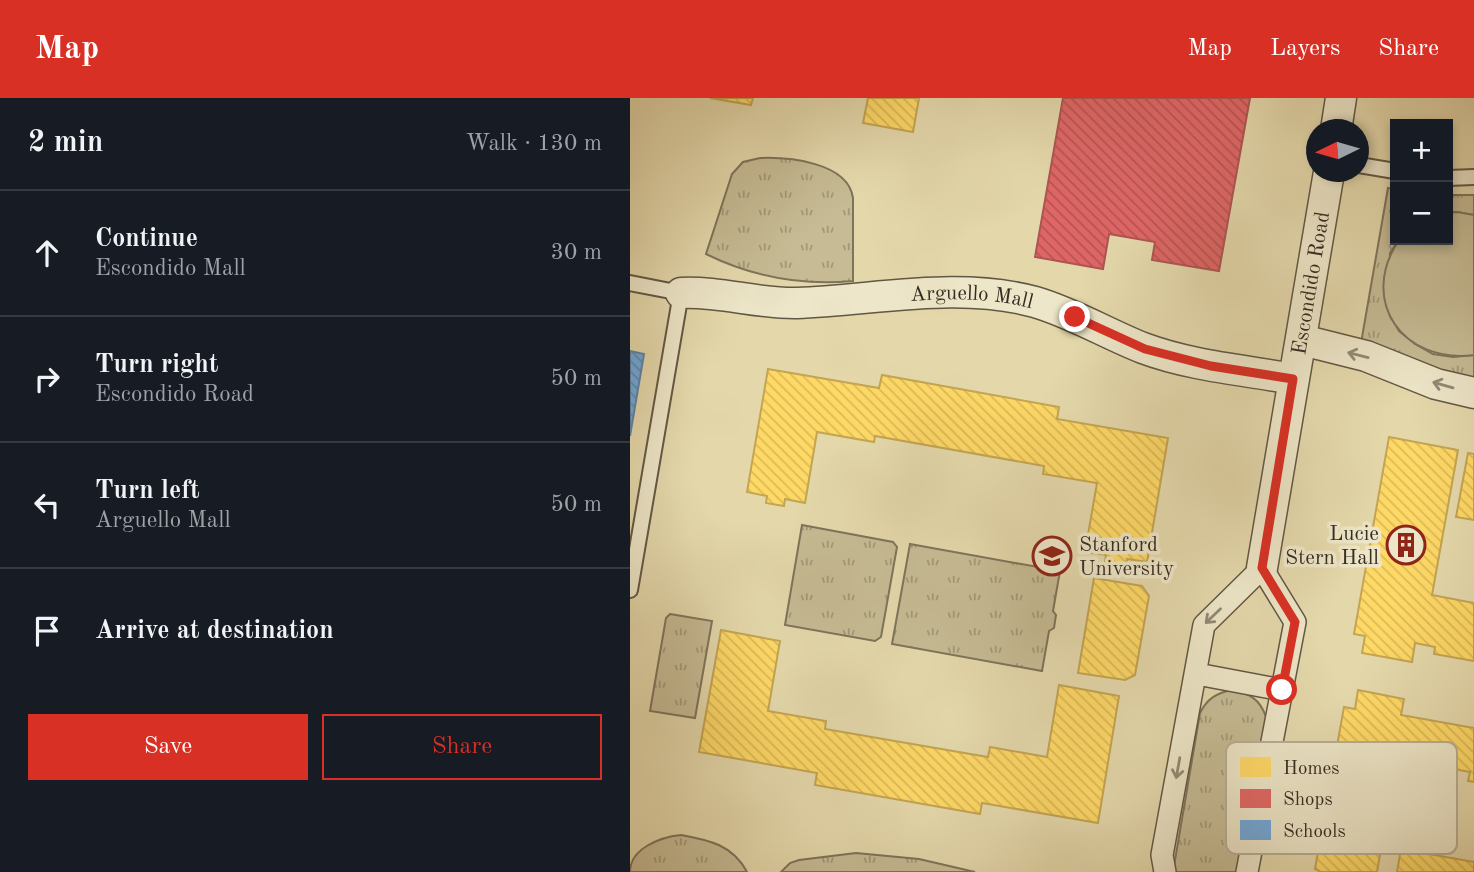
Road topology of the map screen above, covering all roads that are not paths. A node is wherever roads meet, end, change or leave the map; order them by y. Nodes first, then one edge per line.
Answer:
1 (1341, 98) edge
2 (1338, 119) edge
3 (1369, 166) edge
4 (1390, 170) edge
5 (1474, 177) edge
6 (1453, 178) edge
7 (1327, 182) edge
8 (630, 283) edge
9 (681, 293) junction
10 (1302, 340) junction
11 (1293, 379) junction
12 (1474, 393) edge
13 (1262, 568) junction
14 (630, 590) edge
15 (1197, 674) junction
16 (1282, 690) junction
17 (1272, 742) edge
18 (1250, 854) edge
19 (1165, 872) edge
20 (1247, 872) edge

1 - 2 street
3 - 4 lane
5 - 6 lane
7 - 10 street, Escondido Road
8 - 9 lane
9 - 11 street, Arguello Mall
9 - 14 lane
10 - 11 street, Escondido Road
12 -> 10 street
11 - 13 street, Escondido Road
13 -> 15 street
13 - 16 street
15 - 16 street
15 -> 19 street
16 - 17 street
18 - 20 street

